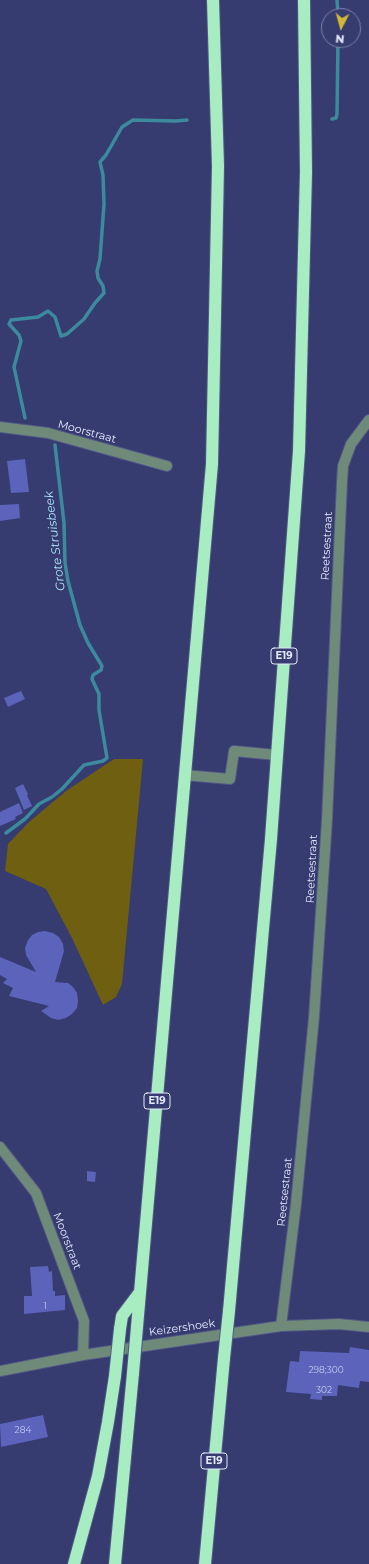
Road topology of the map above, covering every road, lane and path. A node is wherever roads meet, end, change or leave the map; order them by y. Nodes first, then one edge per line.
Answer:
1 (213, 0) edge
2 (304, 0) edge
3 (369, 420) edge
4 (0, 427) edge
5 (167, 466) dead end
6 (277, 755) junction
7 (184, 775) junction
8 (0, 1147) edge
9 (141, 1291) junction
10 (281, 1326) junction
11 (369, 1327) edge
12 (83, 1355) junction
13 (0, 1371) edge
14 (74, 1564) edge
15 (115, 1564) edge
16 (204, 1564) edge

1 - 7 highway, E19
2 - 6 highway, E19
3 - 10 street, Reetsestraat
4 - 5 street, Moorstraat
6 - 7 street
6 - 16 highway, E19, bridge
7 - 9 highway, E19
8 - 12 street, Moorstraat
9 - 14 highway, bridge
9 - 15 highway, E19, bridge
10 - 11 street, Keizershoek
10 - 12 street, Keizershoek
12 - 13 street, Keizershoek

